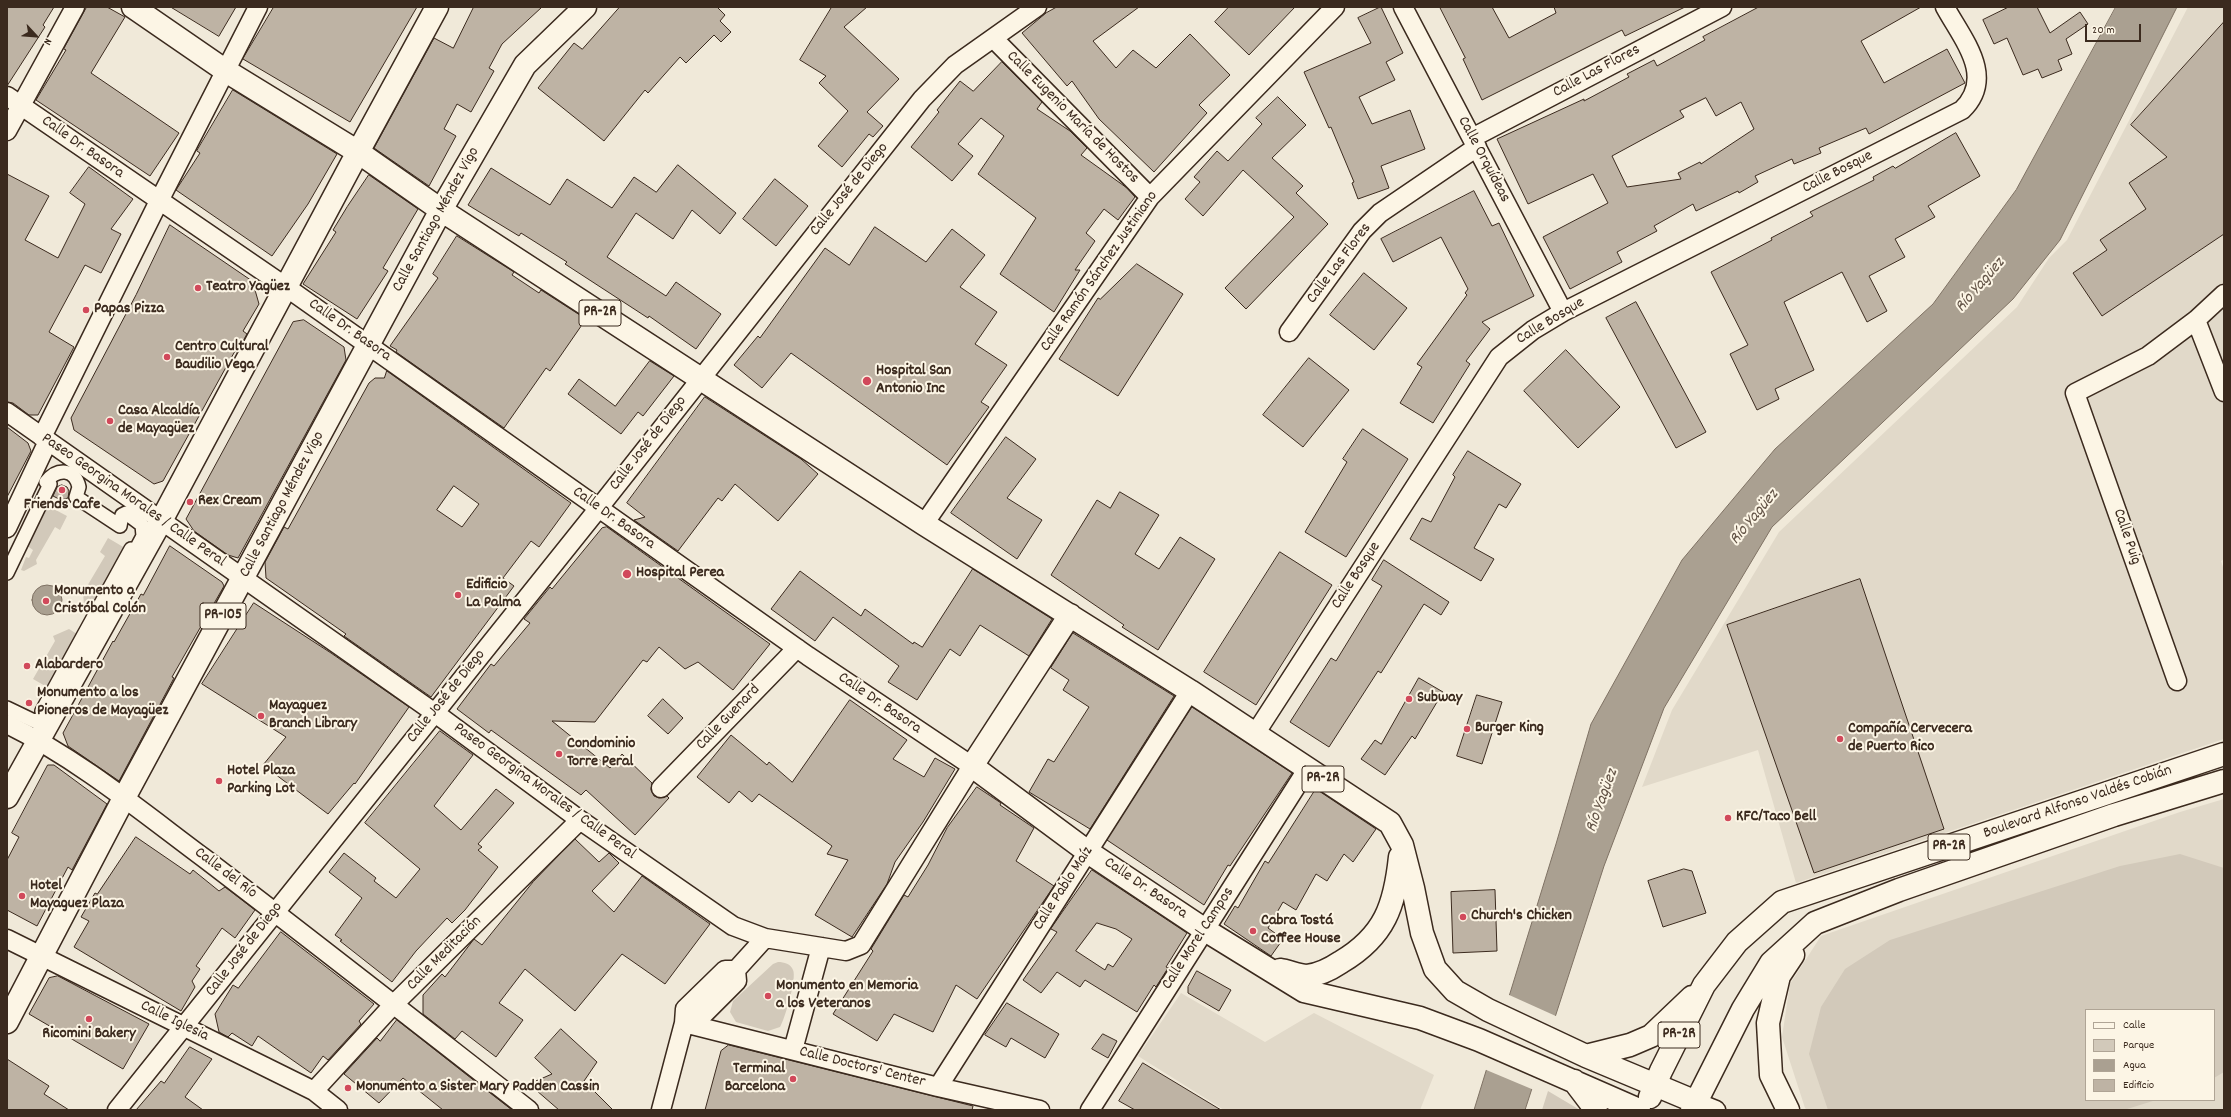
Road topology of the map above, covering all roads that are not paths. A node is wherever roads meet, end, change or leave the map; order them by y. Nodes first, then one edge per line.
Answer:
1 (75, 7) edge
2 (133, 7) edge
3 (258, 7) edge
4 (438, 7) edge
5 (585, 7) edge
6 (1038, 7) edge
7 (1335, 7) edge
8 (1403, 7) edge
9 (1722, 7) edge
10 (1945, 7) edge
11 (994, 39) junction
12 (226, 71) junction
13 (14, 101) edge
14 (7, 131) edge
15 (1474, 142) junction
16 (358, 152) junction
17 (1150, 197) junction
18 (159, 201) junction
19 (442, 210) junction
20 (286, 287) junction
21 (2224, 294) edge
22 (1563, 312) junction
23 (2196, 320) junction
24 (1289, 332) dead end
25 (368, 345) junction
26 (700, 377) junction
27 (2224, 392) edge
28 (7, 412) edge
29 (45, 439) junction
30 (598, 508) junction
31 (161, 521) junction
32 (924, 524) junction
33 (7, 528) edge
34 (7, 574) edge
35 (244, 578) junction
36 (1070, 615) junction
37 (797, 648) junction
38 (2177, 681) dead end
39 (1190, 691) junction
40 (7, 708) edge
41 (435, 713) junction
42 (7, 724) edge
43 (1256, 734) junction
44 (40, 740) junction
45 (2224, 754) edge
46 (972, 766) junction
47 (1308, 768) junction
48 (2224, 781) edge
49 (661, 788) dead end
50 (7, 797) edge
51 (124, 798) junction
52 (580, 820) junction
53 (1402, 845) junction
54 (1088, 852) junction
55 (274, 912) junction
56 (1815, 924) junction
57 (1205, 930) junction
58 (765, 938) junction
59 (7, 939) edge
60 (821, 947) junction
61 (43, 956) junction
62 (1261, 965) junction
63 (1704, 985) junction
64 (393, 1005) junction
65 (7, 1022) edge
66 (689, 1024) junction
67 (185, 1027) junction
68 (793, 1050) junction
69 (1586, 1056) junction
70 (1574, 1080) junction
71 (1655, 1085) junction
72 (938, 1087) junction
73 (314, 1091) junction
74 (1694, 1106) edge
75 (1032, 1109) edge
76 (117, 1110) edge
77 (338, 1110) edge
78 (529, 1110) edge
79 (661, 1110) edge
80 (1090, 1110) edge
81 (1596, 1110) edge
82 (1639, 1110) edge
83 (1646, 1110) edge
84 (1716, 1110) edge
85 (1788, 1110) edge

1 - 13 street
2 - 12 main road, PR-2R
3 - 12 street
4 - 16 main road
5 - 19 main road, Calle Santiago Méndez Vigo
6 - 11 street, Calle José de Diego
7 - 17 street, Calle Ramón Sánchez Justiniano
8 - 15 street, Calle Orquídeas
9 - 15 street, Calle Las Flores
10 - 22 street, Calle Bosque
11 - 17 street, Calle Eugenio María de Hostos
11 - 26 street, Calle José de Diego
12 - 16 main road, PR-2R
12 - 18 street
13 - 14 street
13 - 18 street, Calle Dr. Basora
15 - 22 street, Calle Orquídeas
15 - 24 street, Calle Las Flores
16 - 19 main road, PR-2R
16 - 20 main road
17 - 32 street, Calle Ramón Sánchez Justiniano
18 - 20 street, Calle Dr. Basora
18 - 29 street
19 - 25 main road, Calle Santiago Méndez Vigo / PR-105
19 - 26 main road, PR-2R
20 - 25 street, Calle Dr. Basora
20 - 31 main road
21 - 23 street
22 - 43 street, Calle Bosque
23 - 27 street
23 - 38 street, Calle Puig
25 - 30 street, Calle Dr. Basora
25 - 35 main road, Calle Santiago Méndez Vigo / PR-105
26 - 30 street, Calle José de Diego
26 - 32 main road, PR-2R
28 - 29 street, Paseo Georgina Morales / Calle Peral
29 - 31 street, Paseo Georgina Morales / Calle Peral
29 - 33 street
30 - 37 street, Calle Dr. Basora
30 - 41 street, Calle José de Diego
31 - 35 street, Paseo Georgina Morales / Calle Peral
31 - 44 main road
32 - 36 main road, PR-2R
34 - 40 street
35 - 41 street, Paseo Georgina Morales / Calle Peral
35 - 51 main road, Calle Santiago Méndez Vigo / PR-105
36 - 39 main road, PR-2R
36 - 46 main road
37 - 46 street, Calle Dr. Basora
37 - 49 street, Calle Guenard
39 - 43 main road, PR-2R
39 - 54 street, Calle Pablo Maíz
41 - 52 street, Paseo Georgina Morales / Calle Peral
41 - 55 street, Calle José de Diego
42 - 44 street, Calle del Río
43 - 47 main road, PR-2R
44 - 50 main road
44 - 51 street, Calle del Río
45 - 63 main road, Boulevard Alfonso Valdés Cobián / PR-2R
46 - 54 main road, Calle Dr. Basora
46 - 60 street, Paseo Georgina Morales / Calle Peral
47 - 53 main road, PR-2R
47 - 57 street, Calle Morel Campos
48 - 56 main road, Boulevard Alfonso Valdés Cobián / PR-2R
51 - 55 street, Calle del Río
51 - 61 main road, Calle Santiago Méndez Vigo / PR-105
52 - 58 street, Paseo Georgina Morales / Calle Peral
52 - 64 street, Calle Meditación
53 - 62 main road
53 - 69 main road, PR-2R
54 - 57 main road, Calle Dr. Basora
54 - 72 street, Calle Pablo Maíz
55 - 64 street, Calle del Río
55 - 67 street, Calle José de Diego
56 - 74 main road, Boulevard Alfonso Valdés Cobián / PR-2R
56 - 85 main road
57 - 62 main road, Calle Dr. Basora
57 - 80 street, Calle Morel Campos
58 - 60 street, Paseo Georgina Morales / Calle Peral
58 - 66 street
59 - 61 street, Calle Iglesia
60 - 68 street
61 - 65 main road, Calle Santiago Méndez Vigo / PR-105
61 - 67 street, Calle Iglesia
62 - 70 main road, Calle Dr. Basora
63 - 69 main road
63 - 71 main road, Boulevard Alfonso Valdés Cobián / PR-2R
64 - 73 street, Calle Meditación
64 - 78 street, Calle del Río
66 - 68 street, Calle Doctors' Center
66 - 79 street
67 - 73 street, Calle Iglesia
67 - 76 street, Calle José de Diego
68 - 72 street, Calle Doctors' Center
69 - 71 main road, PR-2R
70 - 81 main road
70 - 82 main road, Calle Dr. Basora
71 - 74 main road, PR-2R
71 - 83 main road, Boulevard Alfonso Valdés Cobián
72 - 75 street, Calle Doctors' Center
73 - 77 street, Calle Iglesia
74 - 84 street

